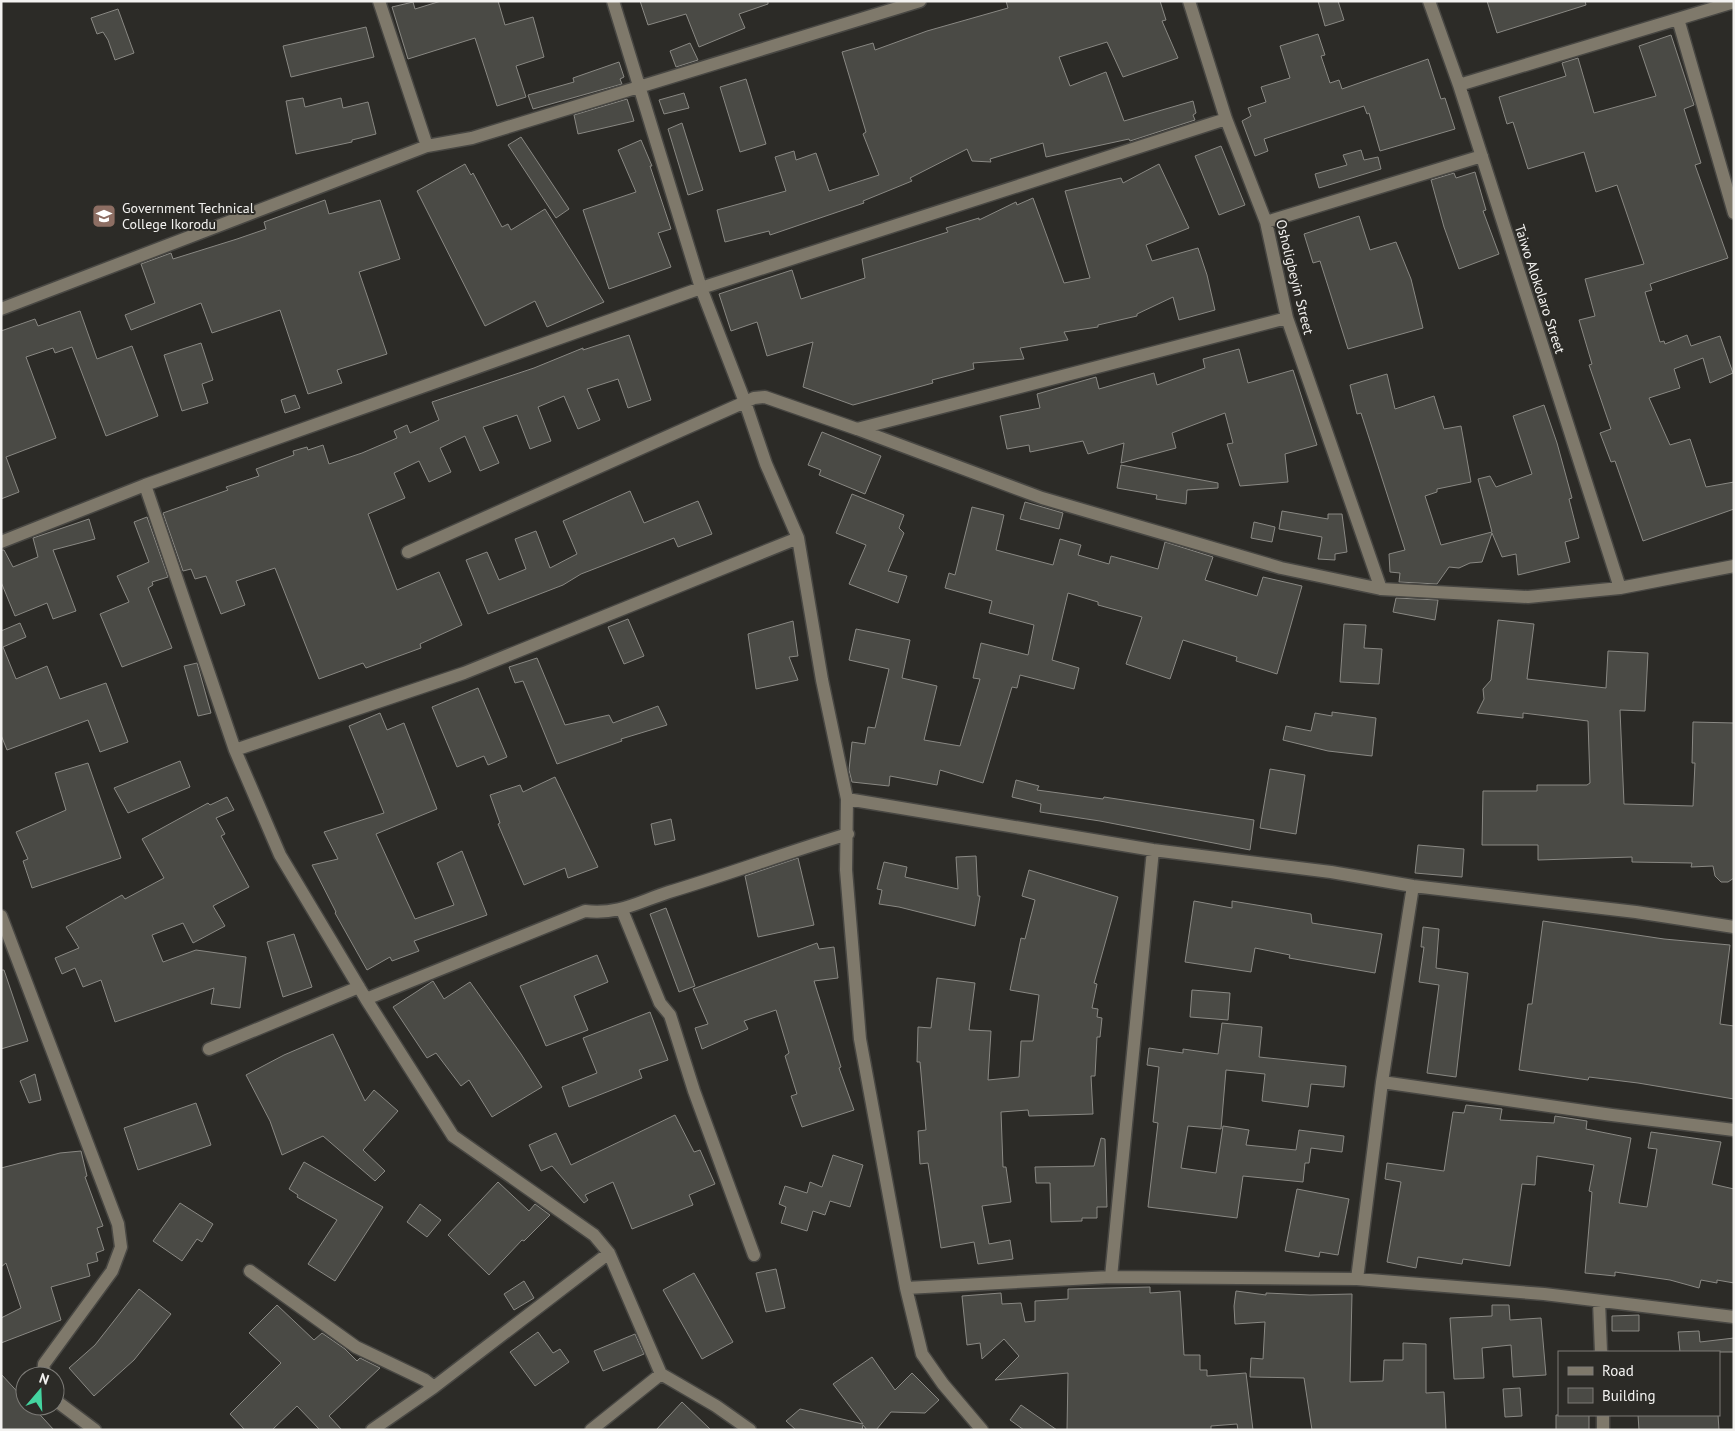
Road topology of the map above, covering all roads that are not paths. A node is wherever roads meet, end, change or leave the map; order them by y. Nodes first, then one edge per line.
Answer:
1 (380, 1) edge
2 (613, 1) edge
3 (920, 1) edge
4 (1189, 1) edge
5 (1429, 1) edge
6 (1734, 2) edge
7 (1678, 19) junction
8 (1459, 85) junction
9 (640, 88) junction
10 (1226, 119) junction
11 (427, 146) junction
12 (1482, 156) junction
13 (1734, 213) edge
14 (1266, 222) junction
15 (701, 288) junction
16 (1, 309) edge
17 (1287, 318) junction
18 (746, 402) junction
19 (857, 429) junction
20 (145, 485) junction
21 (798, 538) junction
22 (1, 542) edge
23 (408, 552) dead end
24 (1734, 566) edge
25 (1620, 588) junction
26 (1381, 589) junction
27 (235, 750) junction
28 (847, 799) junction
29 (848, 834) junction
30 (1153, 850) junction
31 (1413, 886) junction
32 (622, 910) junction
33 (1, 916) edge
34 (1734, 927) edge
35 (359, 986) junction
36 (366, 999) junction
37 (208, 1049) dead end
38 (1382, 1082) junction
39 (1734, 1130) edge
40 (609, 1254) junction
41 (754, 1255) dead end
42 (250, 1271) dead end
43 (1111, 1277) junction
44 (1357, 1279) junction
45 (906, 1288) junction
46 (1599, 1301) junction
47 (1734, 1317) edge
48 (1600, 1351) edge
49 (44, 1366) edge
50 (661, 1374) junction
51 (434, 1387) junction
52 (65, 1408) edge
53 (1603, 1416) edge
54 (95, 1430) edge
55 (372, 1430) edge
56 (591, 1430) edge
57 (750, 1430) edge
58 (982, 1430) edge
59 (1604, 1430) edge

1 - 11 street
2 - 9 street
3 - 9 street
4 - 10 street, Osholigbeyin Street
5 - 8 street, Taiwo Alokolaro Street
6 - 7 street
7 - 8 street
7 - 13 street
8 - 12 street, Taiwo Alokolaro Street
9 - 11 street
9 - 15 street
10 - 14 street, Osholigbeyin Street
10 - 15 street
11 - 16 street
12 - 14 street
12 - 25 street, Taiwo Alokolaro Street
14 - 17 street, Osholigbeyin Street
15 - 18 street
15 - 20 street
17 - 19 street
17 - 26 street, Osholigbeyin Street
18 - 19 street
18 - 21 street
18 - 23 street
19 - 26 street
20 - 22 street
20 - 27 street
21 - 27 street
21 - 28 street
24 - 25 street
25 - 26 street
27 - 35 street
28 - 29 street
28 - 30 street
29 - 32 street
29 - 45 street
30 - 31 street
30 - 43 street
31 - 34 street
31 - 38 street
32 - 36 street
32 - 41 street
33 - 49 street
35 - 36 street
35 - 37 street
36 - 40 street
38 - 39 street
38 - 44 street
40 - 50 street
40 - 51 street
42 - 51 street
43 - 44 street
43 - 45 street
44 - 46 street
45 - 58 street
46 - 47 street
46 - 48 street
50 - 56 street
50 - 57 street
51 - 55 street
52 - 54 street
53 - 59 street

